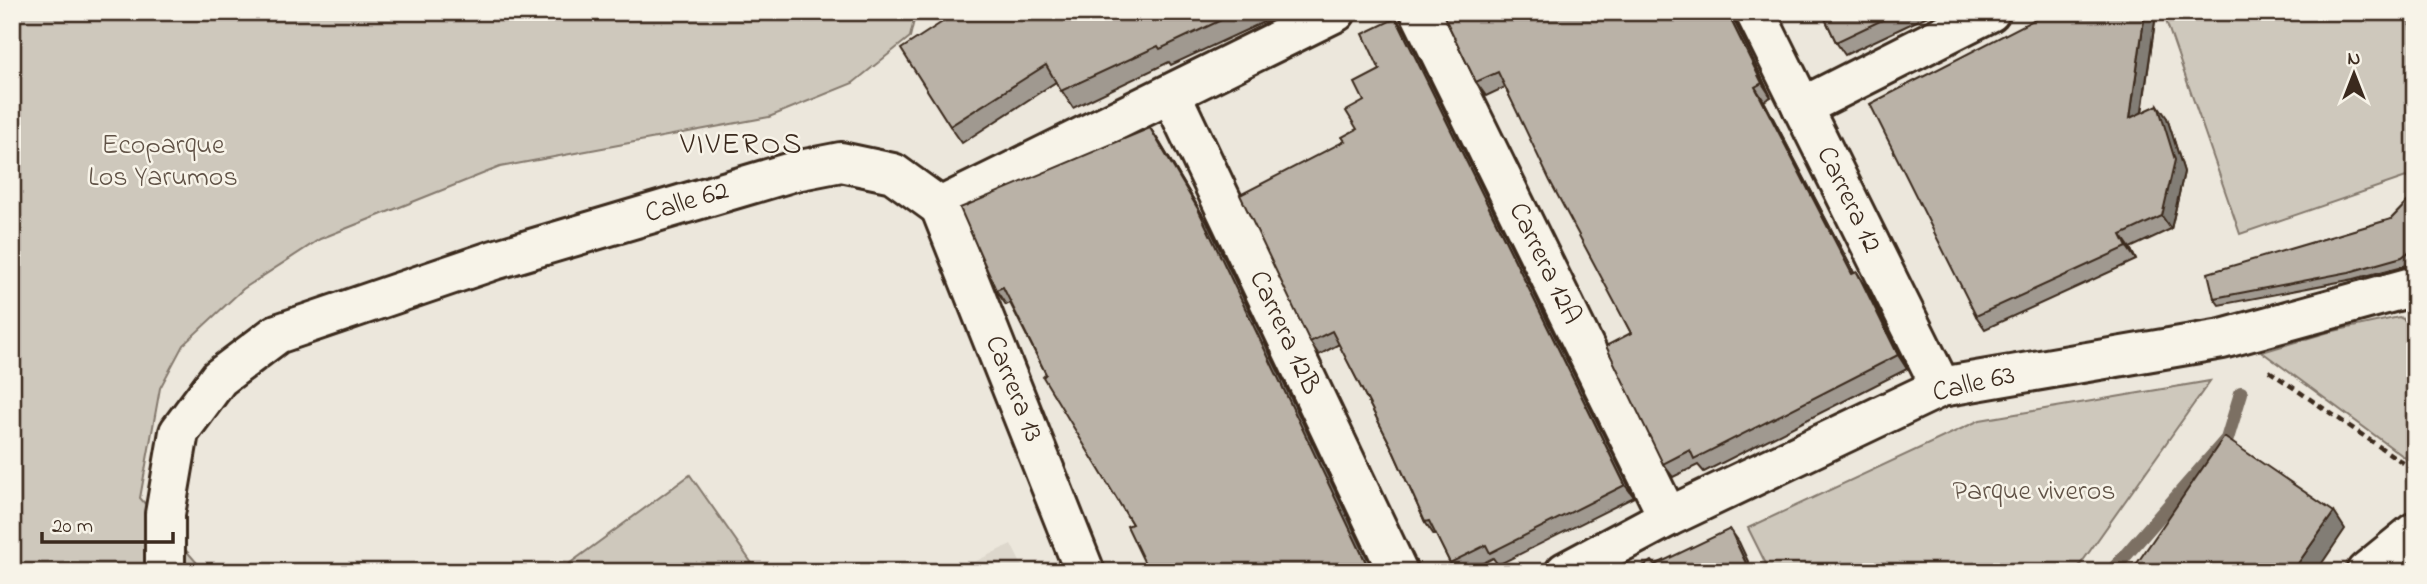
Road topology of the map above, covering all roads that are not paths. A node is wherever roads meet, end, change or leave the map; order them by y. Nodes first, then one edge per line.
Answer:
1 (1336, 12) edge
2 (1420, 12) edge
3 (1755, 12) edge
4 (1990, 12) edge
5 (1171, 94) junction
6 (1802, 107) junction
7 (940, 206) junction
8 (2415, 286) edge
9 (1941, 387) junction
10 (1668, 517) junction
11 (2415, 532) edge
12 (165, 572) edge
13 (1085, 572) edge
14 (1398, 572) edge
15 (1565, 572) edge
16 (2366, 572) edge

1 - 5 street
2 - 10 street, Carrera 12A
3 - 6 street, Carrera 12
4 - 6 street
5 - 7 street
5 - 14 street, Carrera 12B
6 - 9 street, Carrera 12
7 - 12 street, Calle 62
7 - 13 street, Carrera 13
8 - 9 street, Calle 63
9 - 10 street, Calle 63
10 - 15 street, Calle 63
11 - 16 street

